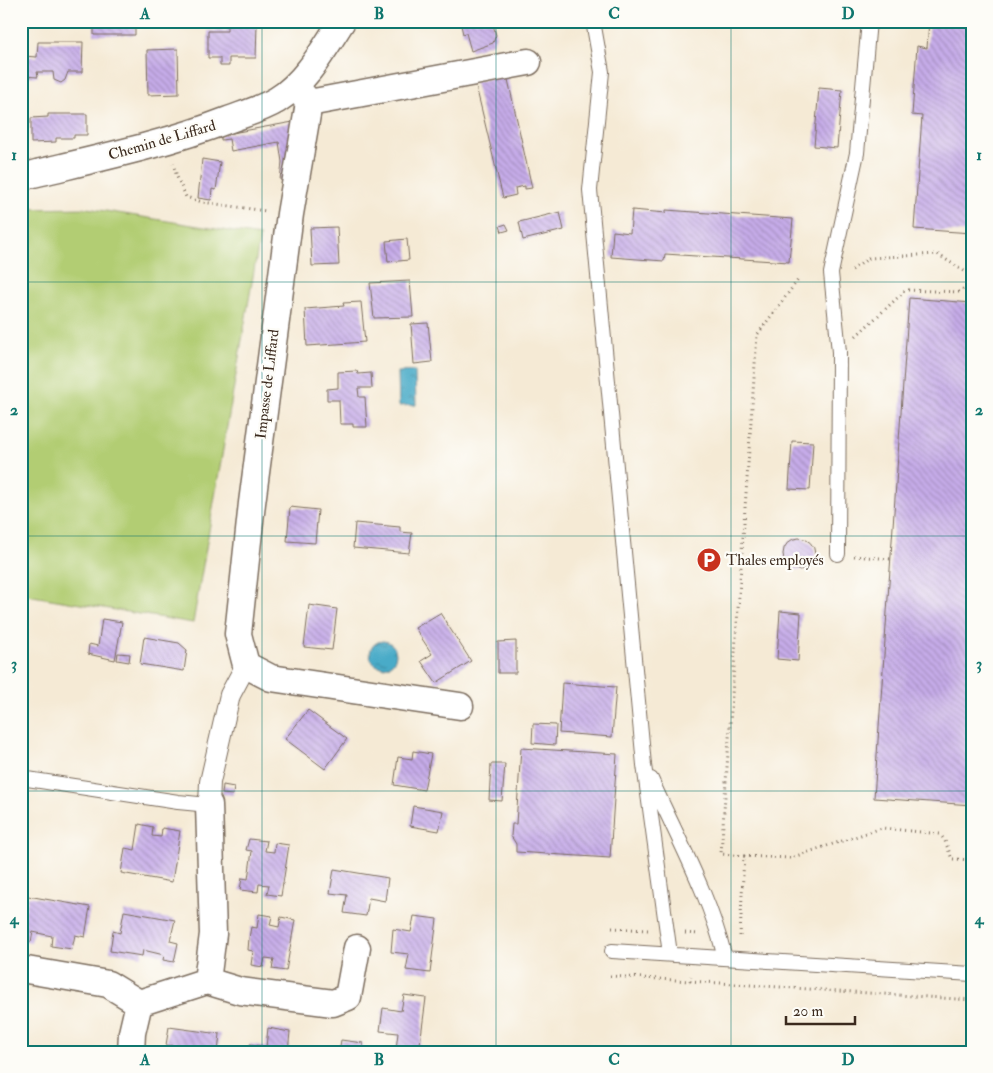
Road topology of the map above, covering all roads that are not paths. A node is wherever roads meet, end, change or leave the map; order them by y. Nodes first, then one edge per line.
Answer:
1 (342, 21) edge
2 (593, 21) edge
3 (869, 21) edge
4 (528, 62) dead end
5 (302, 94) junction
6 (21, 177) edge
7 (838, 554) dead end
8 (246, 665) junction
9 (460, 706) dead end
10 (644, 765) junction
11 (21, 778) edge
12 (209, 805) junction
13 (357, 948) dead end
14 (612, 950) dead end
15 (670, 954) junction
16 (725, 958) junction
17 (21, 969) edge
18 (972, 974) edge
19 (206, 981) junction
20 (139, 1004) junction
21 (131, 1052) edge

1 - 5 street, Chemin de Liffard
2 - 10 lane
3 - 7 lane
4 - 5 street, Chemin de Liffard
5 - 6 street, Chemin de Liffard
5 - 8 street, Impasse de Liffard
8 - 9 street
8 - 12 street
10 - 15 lane
10 - 16 lane
11 - 12 lane
12 - 19 street
13 - 19 street
14 - 15 lane
15 - 16 lane
16 - 18 lane
17 - 20 street
19 - 20 street
20 - 21 street

